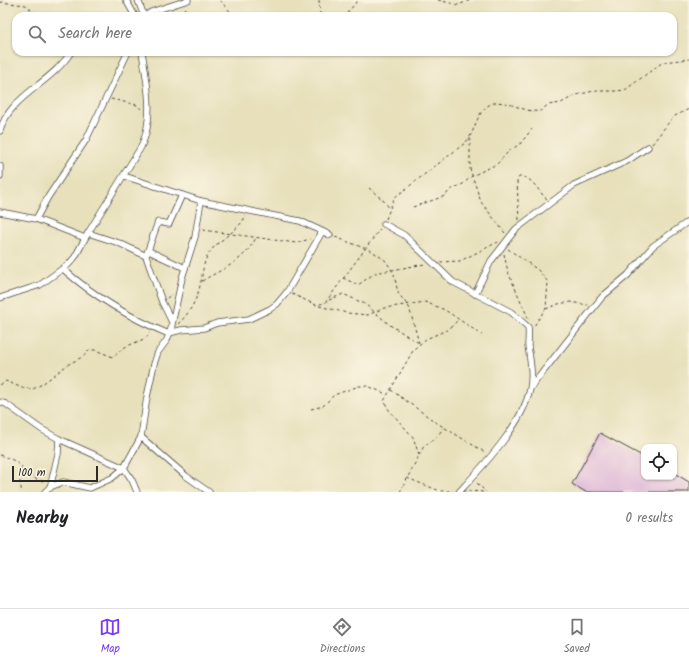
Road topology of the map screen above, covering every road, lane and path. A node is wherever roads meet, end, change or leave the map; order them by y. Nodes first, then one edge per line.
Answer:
1 (126, 0) edge
2 (138, 0) edge
3 (188, 0) edge
4 (220, 0) edge
5 (318, 0) edge
6 (358, 0) edge
7 (438, 0) edge
8 (471, 0) edge
9 (0, 2) edge
10 (172, 3) edge
11 (179, 3) junction
12 (34, 12) edge
13 (133, 12) edge
14 (142, 12) edge
15 (151, 12) edge
16 (188, 12) edge
17 (230, 12) edge
18 (320, 12) edge
19 (348, 12) edge
20 (68, 56) edge
21 (126, 56) edge
22 (143, 56) edge
23 (689, 59) edge
24 (104, 100) junction
25 (689, 109) edge
26 (148, 115) junction
27 (532, 129) dead end
28 (0, 131) edge
29 (470, 138) junction
30 (648, 147) joint
31 (0, 166) edge
32 (0, 176) edge
33 (124, 176) junction
34 (472, 176) junction
35 (369, 188) dead end
36 (182, 195) junction
37 (201, 200) junction
38 (552, 203) junction
39 (413, 207) dead end
40 (390, 209) junction
41 (248, 210) junction
42 (0, 212) edge
43 (36, 219) junction
44 (689, 221) edge
45 (384, 224) junction
46 (517, 228) junction
47 (196, 229) junction
48 (228, 234) junction
49 (321, 234) junction
50 (86, 235) junction
51 (330, 235) joint
52 (256, 238) junction
53 (505, 241) junction
54 (367, 249) junction
55 (147, 253) junction
56 (433, 263) junction
57 (185, 268) junction
58 (63, 269) junction
59 (392, 269) junction
60 (343, 278) junction
61 (201, 282) junction
62 (179, 289) junction
63 (287, 292) junction
64 (475, 294) junction
65 (0, 298) edge
66 (328, 301) junction
67 (162, 302) junction
68 (596, 304) junction
69 (318, 306) junction
70 (408, 306) junction
71 (546, 309) junction
72 (374, 312) junction
73 (460, 319) junction
74 (172, 322) junction
75 (154, 328) junction
76 (170, 332) junction
77 (528, 332) junction
78 (482, 335) dead end
79 (419, 344) junction
80 (0, 386) edge
81 (531, 387) junction
82 (391, 390) junction
83 (387, 394) junction
84 (0, 402) edge
85 (311, 409) dead end
86 (444, 427) junction
87 (141, 438) junction
88 (59, 439) junction
89 (0, 455) edge
90 (419, 455) junction
91 (491, 458) junction
92 (22, 468) junction
93 (124, 468) junction
94 (407, 478) junction
95 (472, 478) junction
96 (49, 488) edge
97 (22, 492) edge
98 (137, 492) edge
99 (209, 492) edge
100 (400, 492) edge
101 (459, 492) edge
102 (484, 492) edge
103 (486, 492) edge

1 - 13 street
2 - 14 street
3 - 11 street
4 - 17 path
5 - 18 path
6 - 19 path
7 - 8 path
9 - 12 path
10 - 11 street
10 - 15 street
11 - 16 path
20 - 28 street
21 - 24 street
22 - 26 street
23 - 29 path
24 - 26 path
24 - 43 street
25 - 30 path
26 - 33 street
27 - 34 path
29 - 34 path
29 - 40 path
30 - 38 street
31 - 32 street
33 - 36 street
33 - 50 street
34 - 39 path
34 - 53 path
35 - 40 path
36 - 37 street
36 - 55 street
37 - 41 street
37 - 47 street
38 - 46 street
38 - 46 path
40 - 45 path
41 - 48 path
41 - 49 street
42 - 43 street
43 - 50 street
44 - 68 street
45 - 54 path
45 - 56 street
46 - 53 street
47 - 48 path
47 - 57 street
48 - 52 path
48 - 61 path
49 - 51 street
49 - 52 path
49 - 63 street
50 - 55 street
50 - 58 street
51 - 54 path
52 - 61 path
53 - 56 path
53 - 64 street
53 - 71 path
53 - 77 path
54 - 59 path
54 - 60 path
55 - 57 street
55 - 67 street
56 - 59 path
56 - 64 street
57 - 62 street
58 - 65 street
58 - 75 street
59 - 60 path
59 - 70 path
60 - 66 path
61 - 76 path
62 - 67 path
62 - 74 street
63 - 69 path
63 - 76 street
64 - 77 street
66 - 69 path
66 - 72 path
67 - 74 street
68 - 71 path
68 - 81 street
69 - 72 path
70 - 72 path
70 - 73 path
70 - 79 path
71 - 77 path
72 - 79 path
73 - 78 path
73 - 79 path
74 - 76 street
75 - 76 street
75 - 80 path
76 - 87 street
77 - 81 street
79 - 82 path
81 - 91 street
82 - 83 path
82 - 86 path
83 - 85 path
83 - 90 path
84 - 88 street
86 - 90 path
86 - 91 path
87 - 93 street
87 - 99 street
88 - 93 street
88 - 96 street
89 - 92 path
90 - 94 path
91 - 95 street
92 - 96 path
92 - 97 path
93 - 96 street
93 - 98 street
94 - 100 path
94 - 101 path
95 - 101 street
95 - 103 path
101 - 102 path

